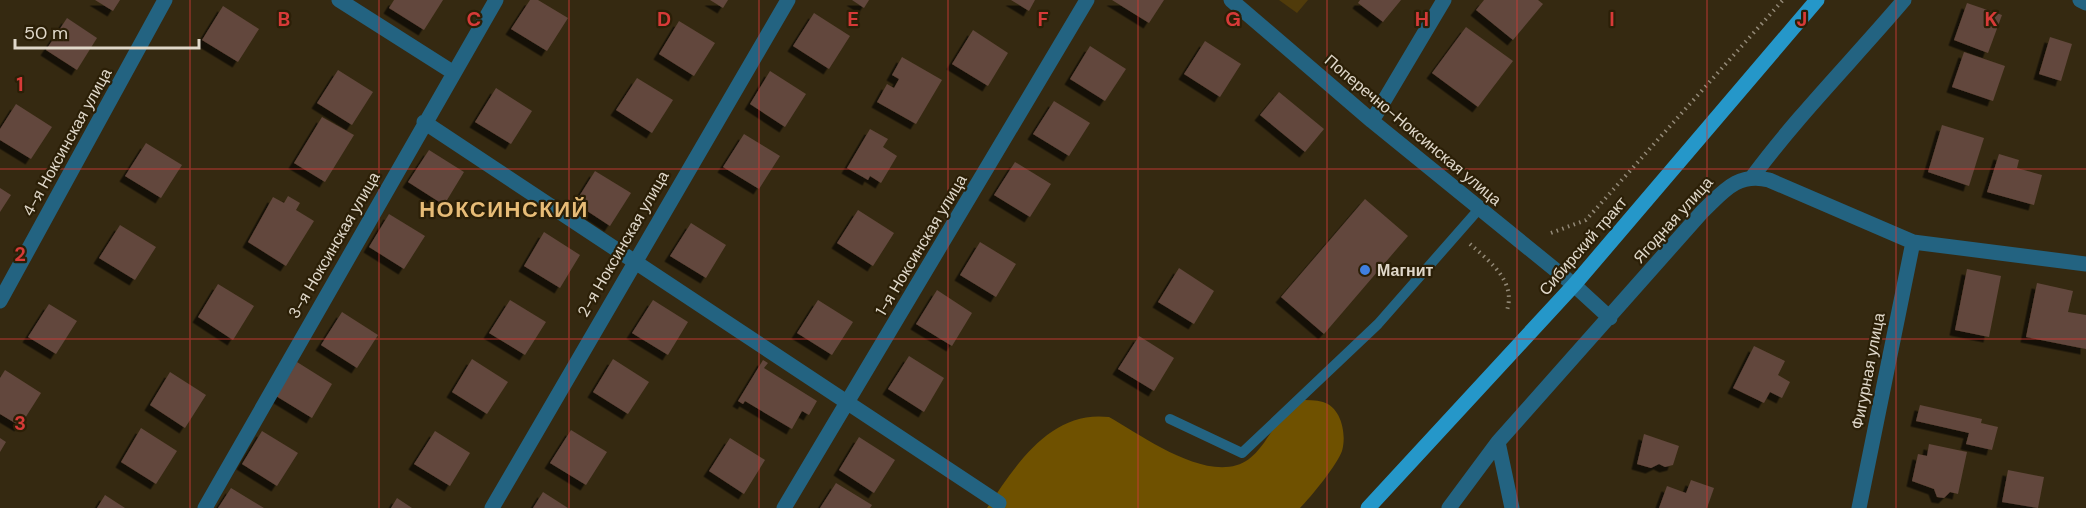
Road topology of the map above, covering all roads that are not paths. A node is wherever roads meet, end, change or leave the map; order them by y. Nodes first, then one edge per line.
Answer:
1 (165, 0) edge
2 (339, 0) edge
3 (496, 0) edge
4 (788, 0) edge
5 (1087, 0) edge
6 (1231, 0) edge
7 (1444, 0) edge
8 (1817, 0) edge
9 (1904, 0) edge
10 (2080, 0) edge
11 (2086, 3) edge
12 (454, 73) junction
13 (1372, 121) junction
14 (424, 122) junction
15 (1753, 176) junction
16 (1479, 209) junction
17 (1913, 242) junction
18 (634, 259) junction
19 (2086, 264) edge
20 (1574, 285) junction
21 (0, 300) edge
22 (1610, 318) junction
23 (848, 404) junction
24 (1170, 419) dead end
25 (1498, 442) junction
26 (999, 503) dead end
27 (205, 508) edge
28 (492, 508) edge
29 (784, 508) edge
30 (1368, 508) edge
31 (1449, 508) edge
32 (1512, 508) edge
33 (1859, 508) edge

1 - 21 street, 4-я Ноксинская улица
2 - 12 street
3 - 12 street, 3-я Ноксинская улица
4 - 18 street, 2-я Ноксинская улица
5 - 23 street, 1-я Ноксинская улица
6 - 13 street, Поперечно-Ноксинская улица
7 - 13 street
8 - 20 main road, Сибирский тракт
9 - 15 street
10 - 11 street
12 - 14 street, 3-я Ноксинская улица
13 - 16 street, Поперечно-Ноксинская улица
14 - 18 street
14 - 27 street, 3-я Ноксинская улица
15 - 17 street
15 - 22 street, Ягодная улица
16 - 20 street, Поперечно-Ноксинская улица
16 - 24 lane
17 - 19 street
17 - 33 street, Фигурная улица
18 - 23 street
18 - 28 street, 2-я Ноксинская улица
20 - 22 street, Поперечно-Ноксинская улица
20 - 30 main road, Сибирский тракт
22 - 25 street, Ягодная улица
23 - 26 street
23 - 29 street, 1-я Ноксинская улица
25 - 31 street, Ягодная улица
25 - 32 street

